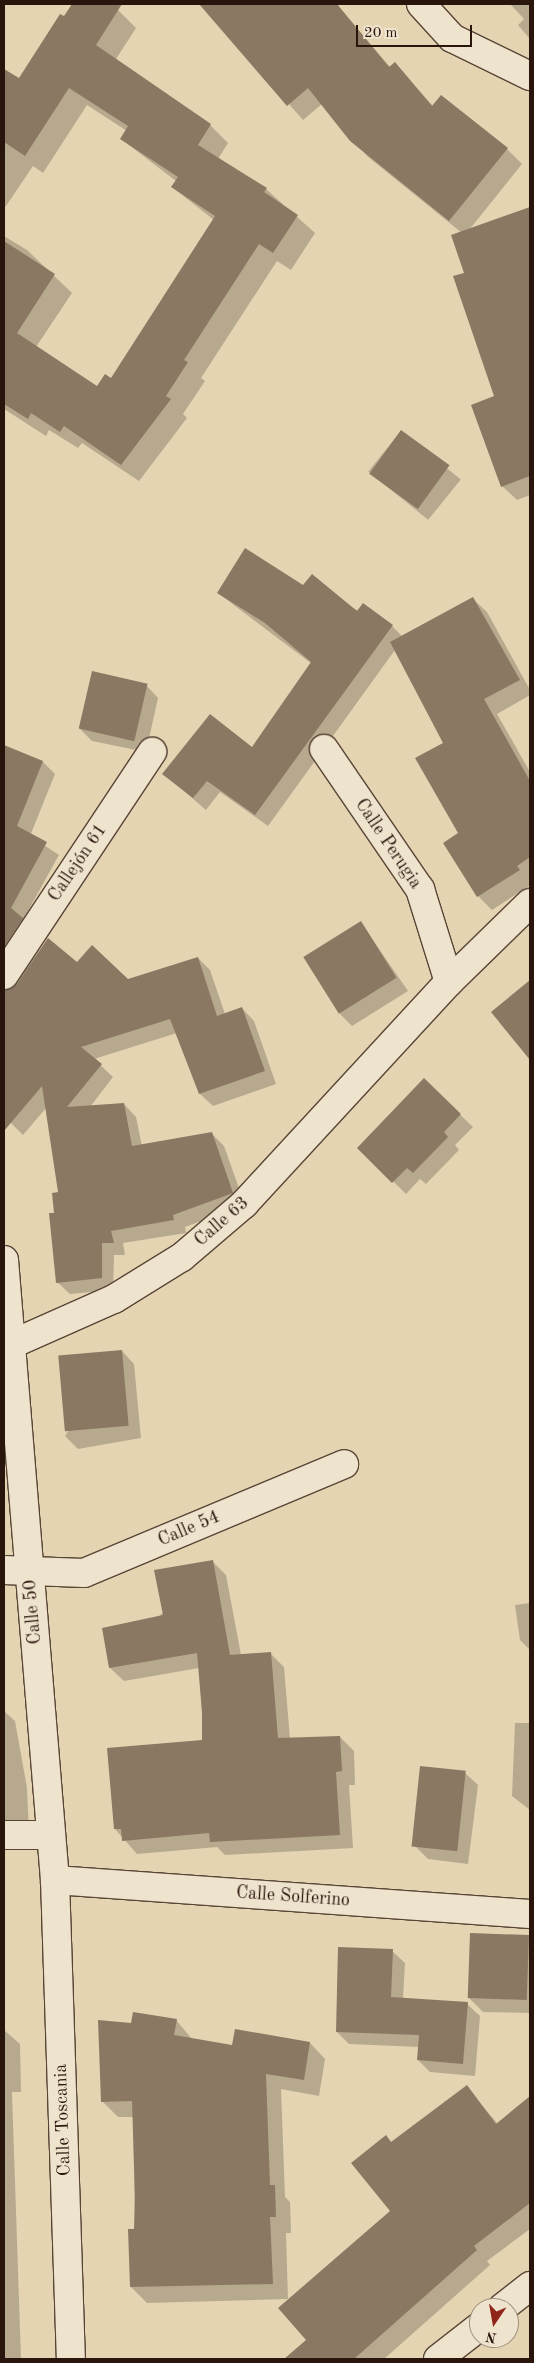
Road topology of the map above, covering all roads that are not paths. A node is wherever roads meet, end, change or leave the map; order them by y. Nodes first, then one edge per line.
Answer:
1 (422, 4) edge
2 (530, 76) edge
3 (324, 749) dead end
4 (152, 752) dead end
5 (530, 903) edge
6 (4, 975) edge
7 (449, 982) junction
8 (4, 1260) edge
9 (10, 1345) junction
10 (344, 1464) dead end
11 (16, 1571) edge
12 (52, 1834) junction
13 (4, 1835) edge
14 (55, 1880) junction
15 (530, 1914) edge
16 (530, 2286) edge
17 (515, 2298) edge
18 (469, 2335) edge
19 (71, 2359) edge
20 (438, 2359) edge

1 - 2 street
3 - 7 street, Calle Perugia
4 - 6 street, Callejón 61
5 - 7 street
7 - 9 street, Calle 63
8 - 9 street
9 - 11 street, Calle 50
10 - 11 street, Calle 54
11 - 12 street, Calle 50
12 - 13 street
12 - 14 street, Calle 50
14 - 15 street, Calle Solferino
14 - 19 street, Calle Toscania
16 - 17 street
18 - 20 street

